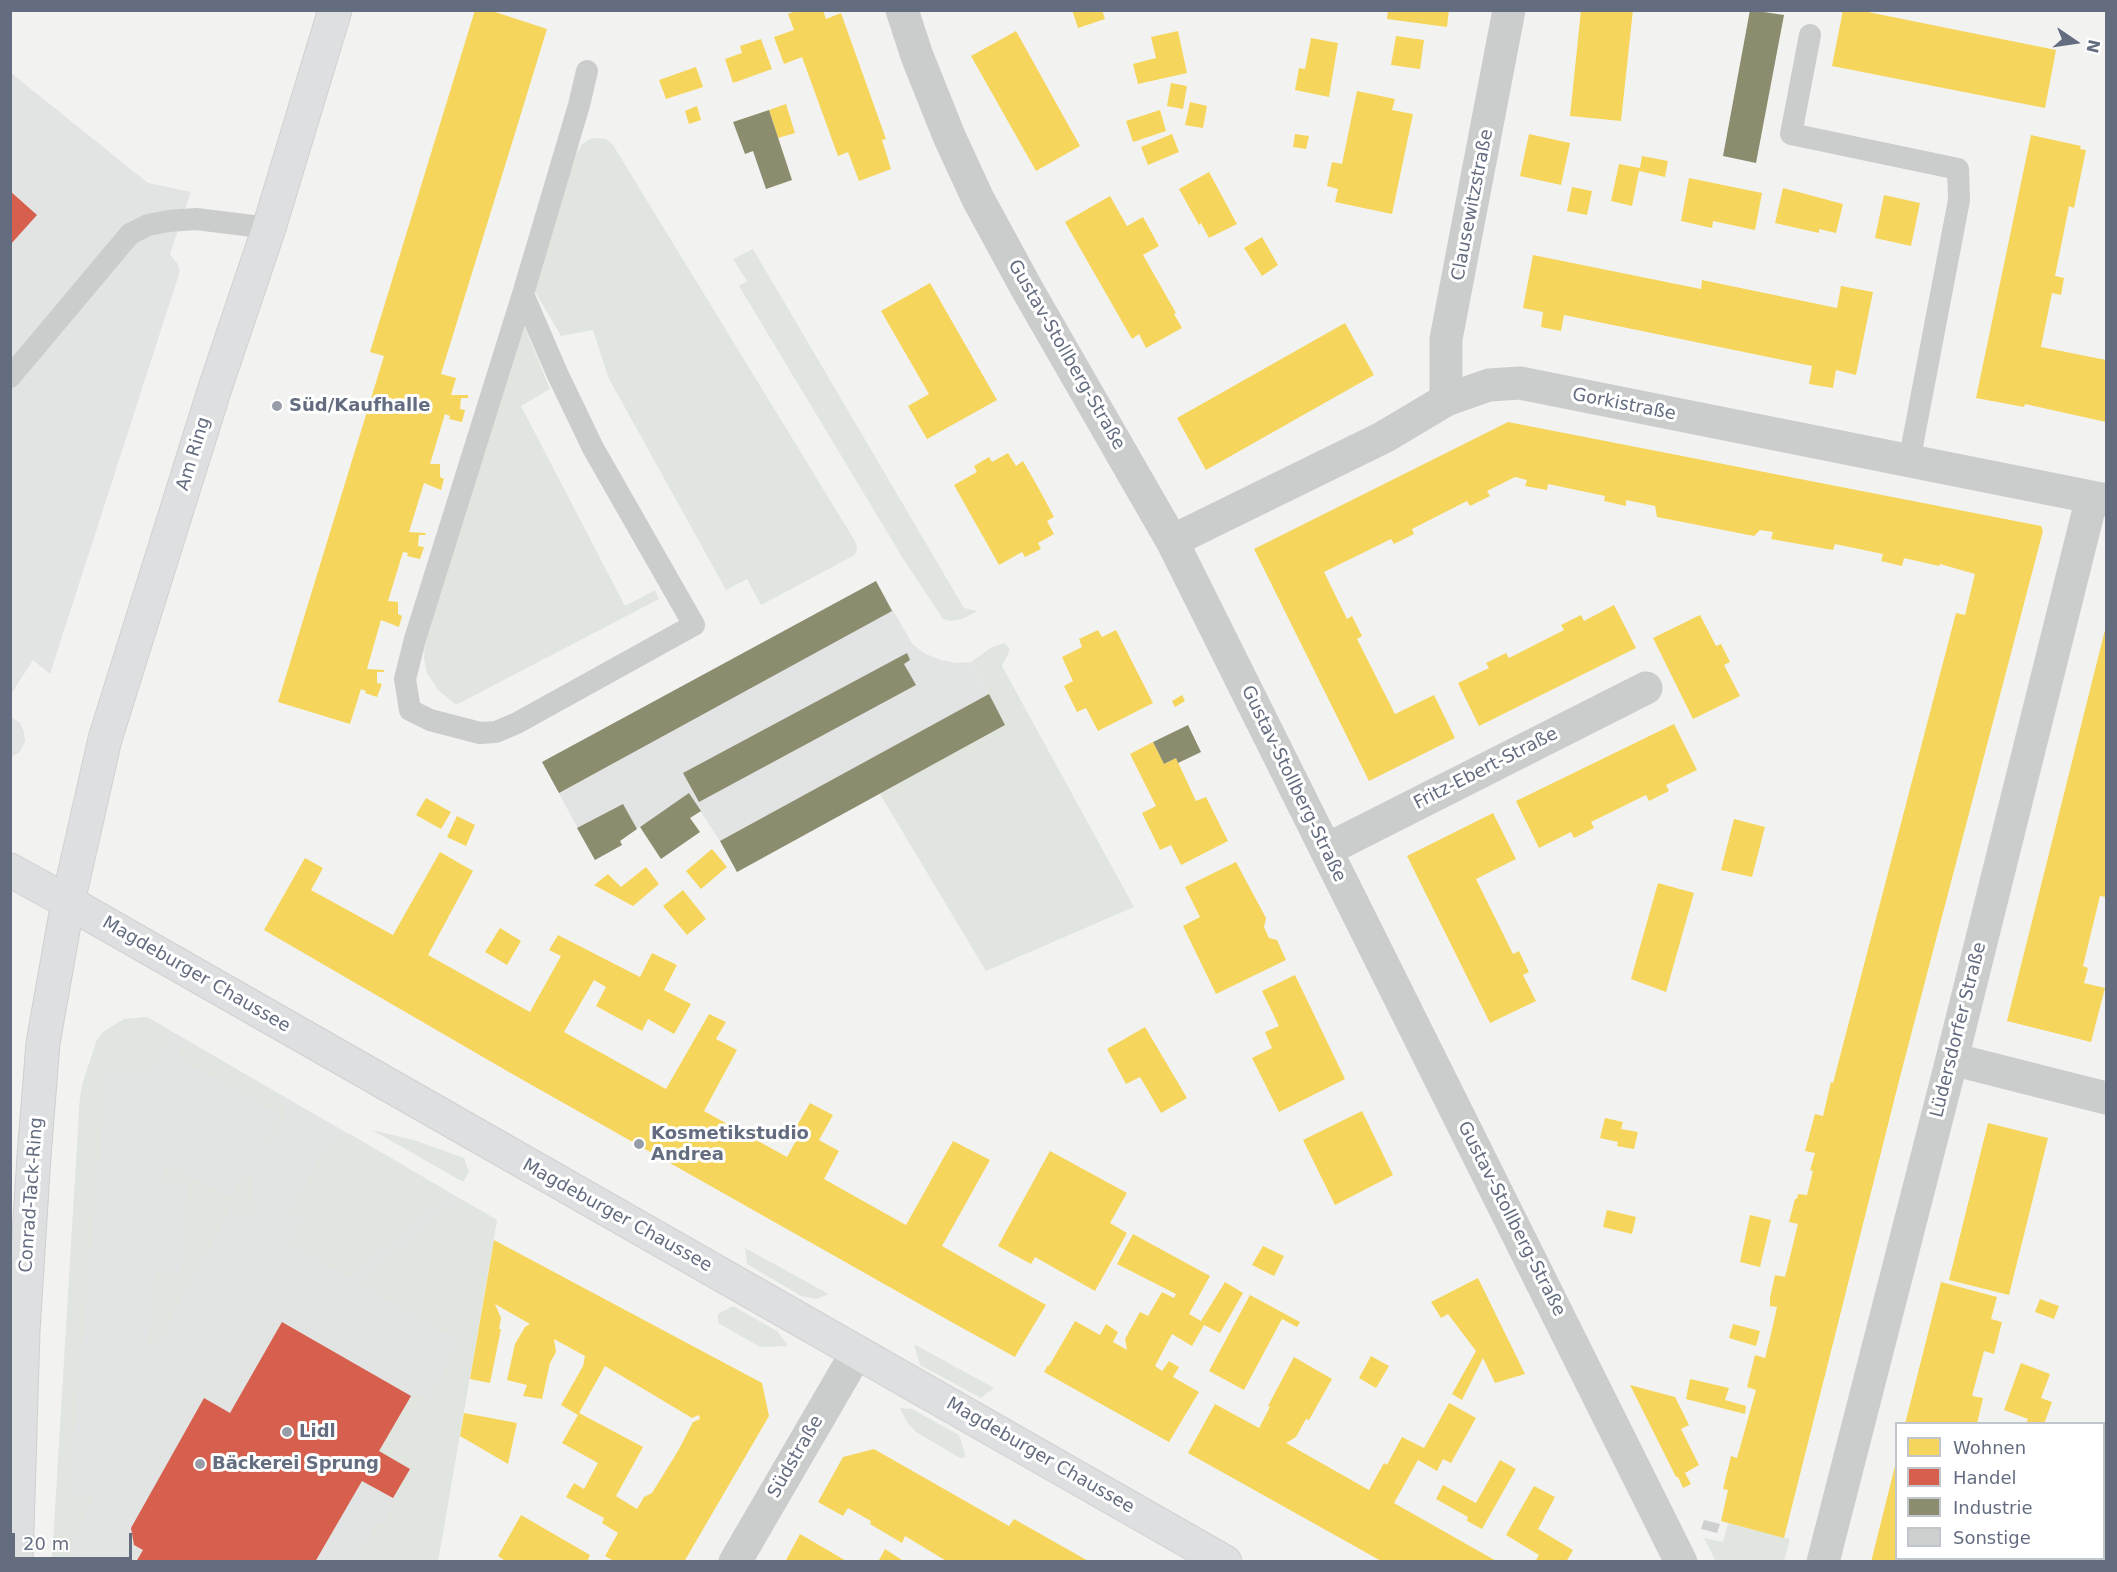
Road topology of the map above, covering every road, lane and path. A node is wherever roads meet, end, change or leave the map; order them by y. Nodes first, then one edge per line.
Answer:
1 (335, 10) edge
2 (902, 10) edge
3 (1509, 10) edge
4 (1810, 35) dead end
5 (587, 71) dead end
6 (269, 228) junction
7 (523, 294) junction
8 (10, 377) edge
9 (1446, 400) junction
10 (1909, 462) junction
11 (2099, 499) edge
12 (1172, 541) junction
13 (1646, 688) dead end
14 (1326, 850) junction
15 (10, 870) edge
16 (68, 902) junction
17 (1952, 1059) junction
18 (2106, 1098) edge
19 (857, 1352) junction
20 (16, 1562) edge
21 (735, 1562) edge
22 (1225, 1562) edge
23 (1682, 1562) edge
24 (1823, 1562) edge

1 - 6 main road, Am Ring
2 - 12 street, Gustav-Stollberg-Straße
3 - 9 street, Clausewitzstraße
4 - 10 lane
5 - 7 lane
6 - 8 lane
6 - 16 main road, Am Ring
7 - 7 lane
9 - 10 street, Gorkistraße
9 - 12 street, Gorkistraße
10 - 11 street, Gorkistraße
11 - 17 street, Lüdersdorfer Straße
12 - 14 street, Gustav-Stollberg-Straße
13 - 14 street, Fritz-Ebert-Straße
14 - 23 street, Gustav-Stollberg-Straße
15 - 16 main road, Magdeburger Chaussee
16 - 19 main road, Magdeburger Chaussee
16 - 20 main road, Conrad-Tack-Ring
17 - 18 street
17 - 24 street, Lüdersdorfer Straße
19 - 21 street, Südstraße
19 - 22 main road, Magdeburger Chaussee

